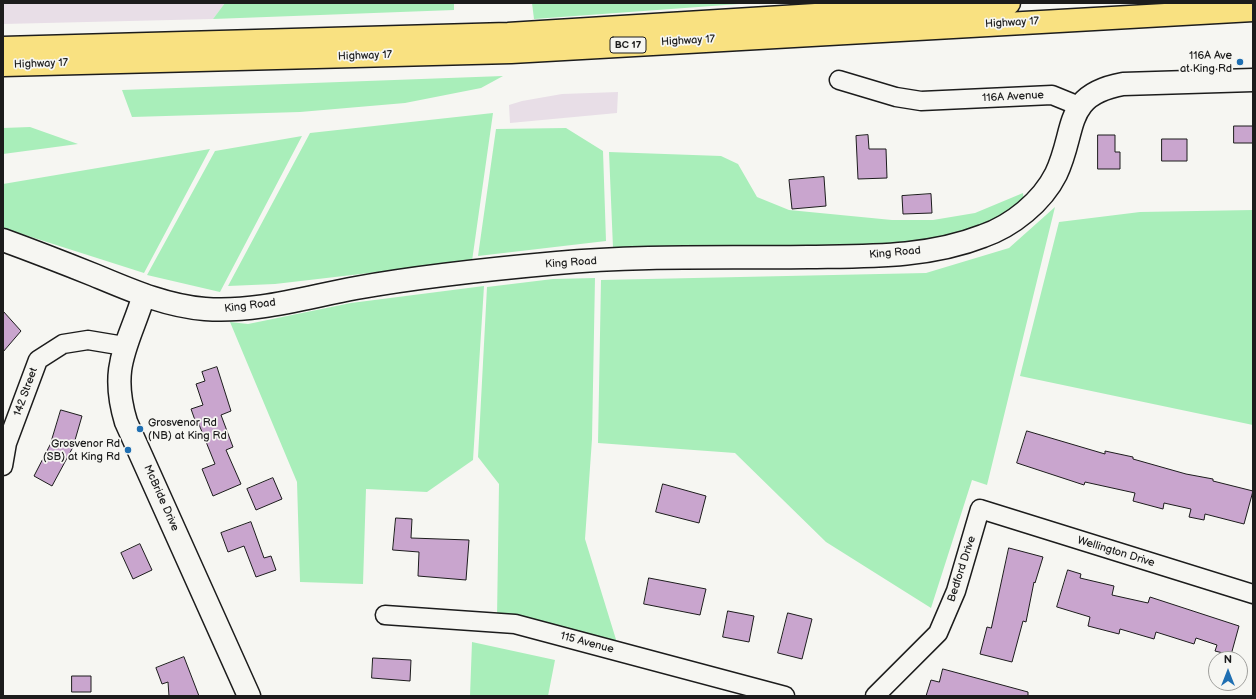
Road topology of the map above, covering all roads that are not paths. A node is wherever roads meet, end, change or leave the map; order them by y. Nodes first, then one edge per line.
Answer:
1 (1009, 3) edge
2 (1253, 10) edge
3 (3, 48) edge
4 (3, 66) edge
5 (839, 80) dead end
6 (1253, 80) edge
7 (1079, 106) junction
8 (3, 240) edge
9 (144, 295) junction
10 (124, 346) junction
11 (3, 466) edge
12 (980, 509) joint
13 (1253, 594) edge
14 (385, 615) dead end
15 (249, 696) edge
16 (784, 696) edge
17 (875, 696) edge

1 - 3 highway, Highway 17 / BC 17
2 - 4 highway, Highway 17 / BC 17
5 - 7 street, 116A Avenue
6 - 7 street
7 - 9 street, King Road
8 - 9 street, King Road
9 - 10 street, McBride Drive
10 - 11 street, 142 Street
10 - 15 street, McBride Drive
12 - 13 street, Wellington Drive
12 - 17 street, Bedford Drive
14 - 16 street, 115 Avenue

